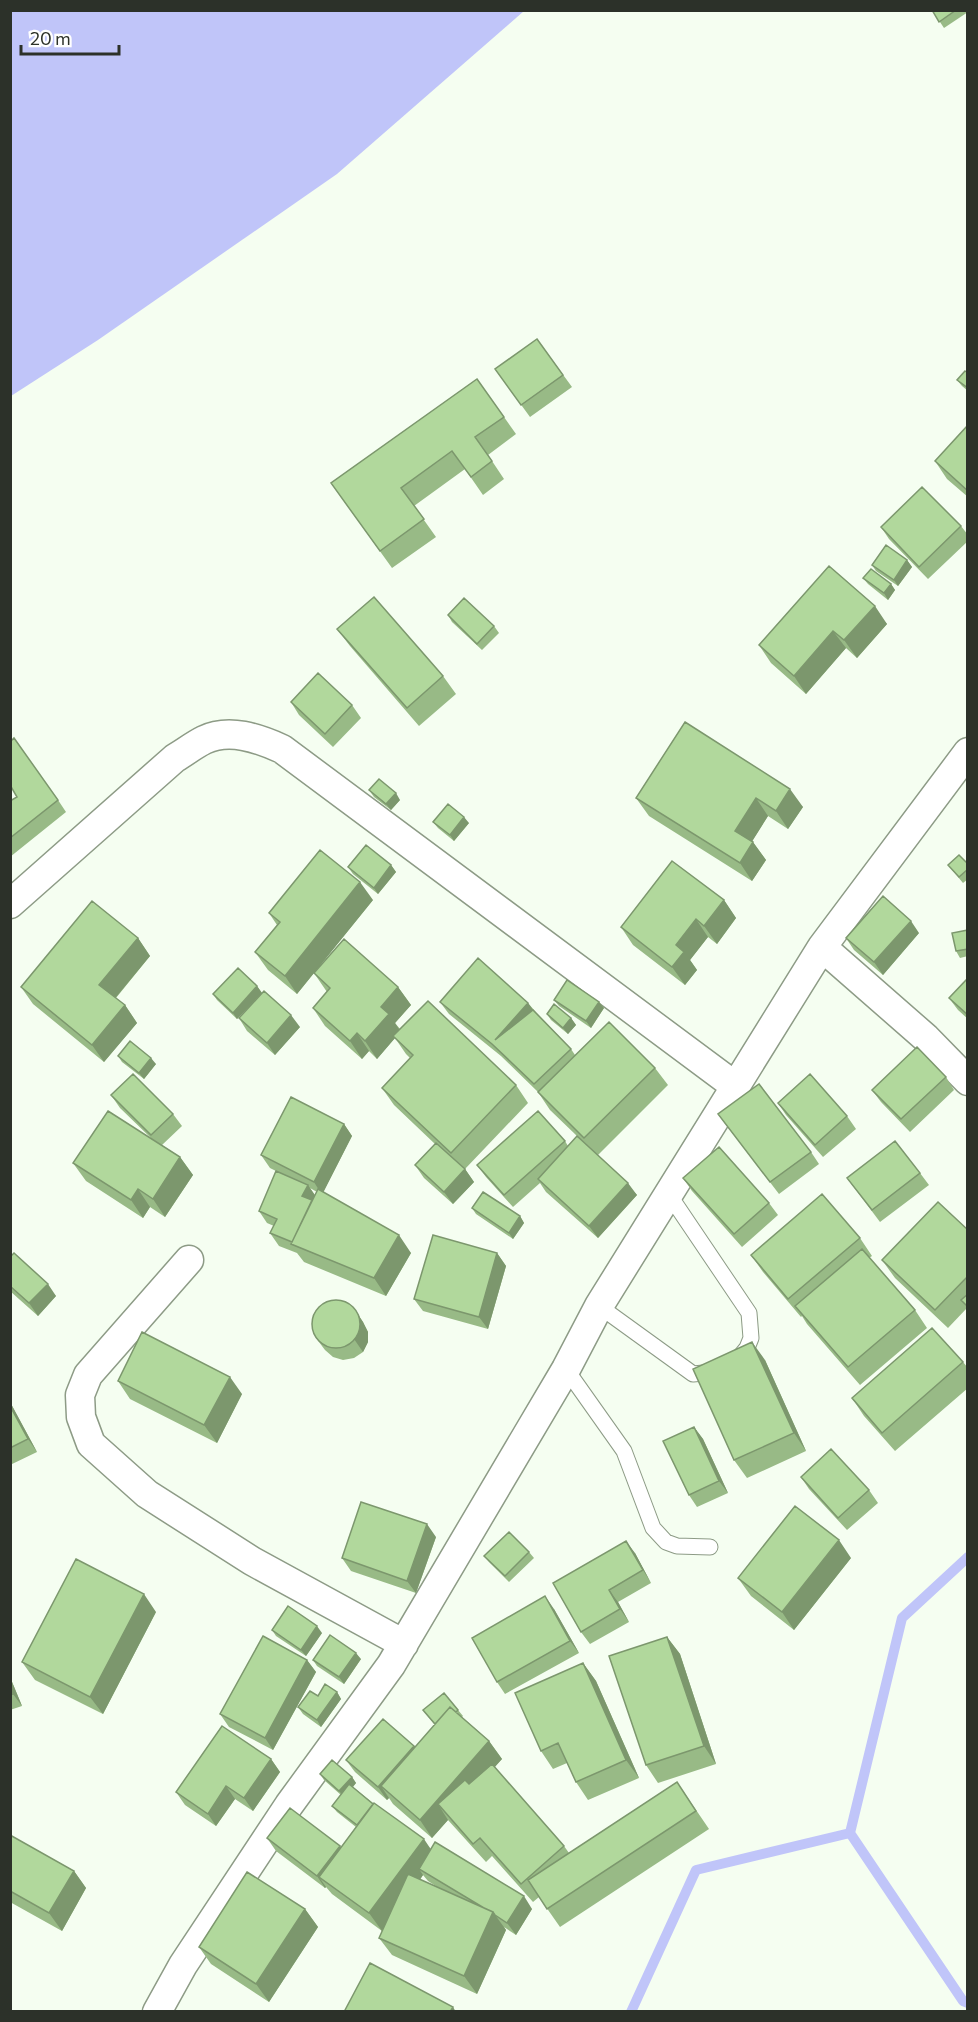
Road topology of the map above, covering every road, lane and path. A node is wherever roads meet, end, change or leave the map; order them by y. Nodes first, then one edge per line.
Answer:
1 (968, 752) edge
2 (10, 904) edge
3 (822, 947) junction
4 (968, 1081) edge
5 (735, 1086) junction
6 (668, 1193) junction
7 (189, 1260) dead end
8 (599, 1306) junction
9 (566, 1369) junction
10 (710, 1546) dead end
11 (404, 1644) junction
12 (157, 2012) edge

1 - 3 street
2 - 5 street
3 - 4 street
3 - 5 street
5 - 6 street
6 - 8 street
6 - 8 lane
7 - 11 street
8 - 9 street
9 - 10 lane
9 - 11 street
11 - 12 street

